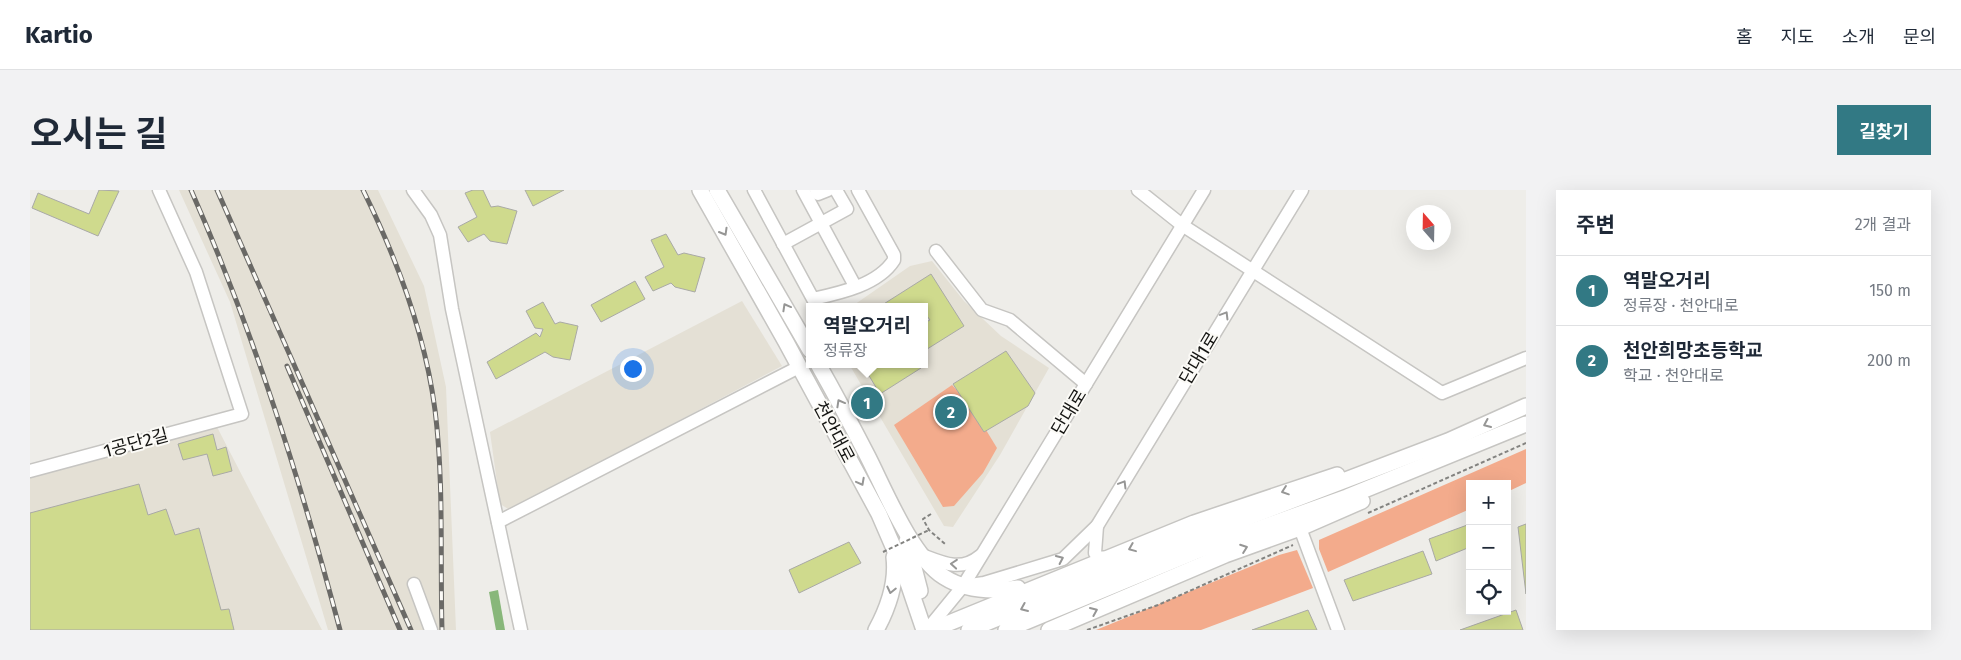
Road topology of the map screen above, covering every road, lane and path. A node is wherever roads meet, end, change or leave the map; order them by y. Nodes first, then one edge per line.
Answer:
1 (159, 190) edge
2 (413, 190) edge
3 (700, 190) edge
4 (717, 190) edge
5 (754, 190) edge
6 (803, 190) edge
7 (816, 190) edge
8 (828, 190) edge
9 (836, 190) edge
10 (858, 190) edge
11 (1138, 190) edge
12 (1204, 190) edge
13 (1302, 190) edge
14 (821, 223) junction
15 (1182, 226) junction
16 (783, 244) junction
17 (936, 251) dead end
18 (1253, 269) junction
19 (855, 286) junction
20 (806, 343) edge
21 (1526, 358) edge
22 (799, 367) junction
23 (820, 368) edge
24 (1086, 384) junction
25 (1526, 406) edge
26 (1526, 424) edge
27 (1448, 441) junction
28 (1476, 446) junction
29 (30, 471) edge
30 (1283, 512) junction
31 (931, 514) dead end
32 (498, 522) junction
33 (902, 524) junction
34 (1097, 526) junction
35 (1300, 528) junction
36 (929, 530) junction
37 (944, 544) dead end
38 (888, 550) junction
39 (984, 552) junction
40 (922, 555) junction
41 (1107, 558) junction
42 (1084, 567) junction
43 (414, 584) dead end
44 (963, 586) junction
45 (431, 630) edge
46 (521, 630) edge
47 (876, 630) edge
48 (925, 630) edge
49 (932, 630) edge
50 (969, 630) edge
51 (1006, 630) edge
52 (1049, 630) edge
53 (1338, 630) edge

1 - 29 street, 1공단2길
2 - 32 street
3 -> 22 main road, 천안대로
20 -> 4 main road
5 - 16 street
6 - 14 street
7 - 8 street
9 - 14 street
10 - 19 street
11 - 15 street
12 - 15 street, 단대로
13 - 18 street, 단대1로
14 - 16 street
14 - 19 street
15 - 18 street
15 - 24 street, 단대로
16 - 19 street
17 - 24 street
18 - 21 street
34 -> 18 street, 단대1로
22 - 32 street
22 -> 38 main road, 천안대로
33 -> 23 main road, 천안대로
24 - 39 street, 단대로
25 -> 27 main road
26 - 28 main road
27 - 30 main road
27 -> 41 main road
28 - 30 main road
28 - 35 main road
30 -> 50 main road
30 - 51 main road
31 - 36 path
32 - 46 street
33 - 40 main road
33 - 48 main road
34 - 41 street
44 -> 34 street
52 -> 35 main road
35 - 53 street
36 - 37 path
36 - 38 path, bridge
38 -> 47 main road
38 - 48 main road, 천안대로
39 -> 40 street
39 - 44 street, 단대로
40 - 44 main road
41 - 42 main road
42 - 44 main road
42 - 49 main road
43 - 45 street
44 - 48 street, 단대로

